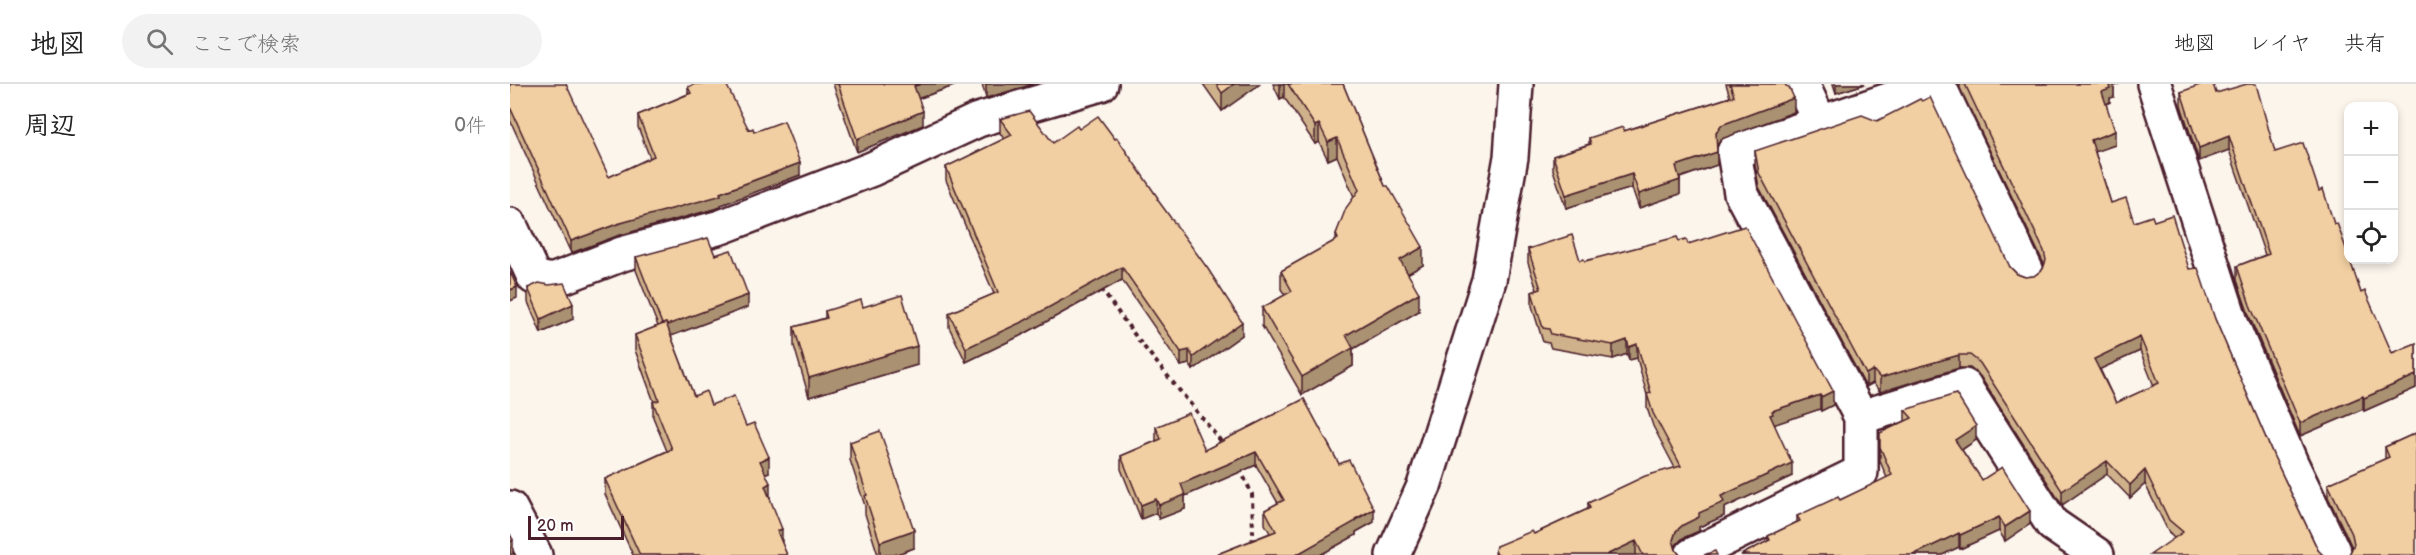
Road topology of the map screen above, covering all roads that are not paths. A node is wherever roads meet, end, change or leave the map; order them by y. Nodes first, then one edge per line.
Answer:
1 (1101, 84) edge
2 (1516, 84) edge
3 (1802, 84) edge
4 (1937, 84) edge
5 (2154, 84) edge
6 (1820, 123) junction
7 (510, 225) edge
8 (2027, 272) dead end
9 (1862, 417) junction
10 (510, 508) edge
11 (535, 555) edge
12 (1393, 555) edge
13 (1692, 555) edge
14 (2097, 555) edge
15 (2335, 555) edge

1 - 7 street
2 - 12 street
3 - 6 street
4 - 6 street
4 - 8 street
5 - 15 street
6 - 9 street
9 - 13 street
9 - 14 street
10 - 11 street

